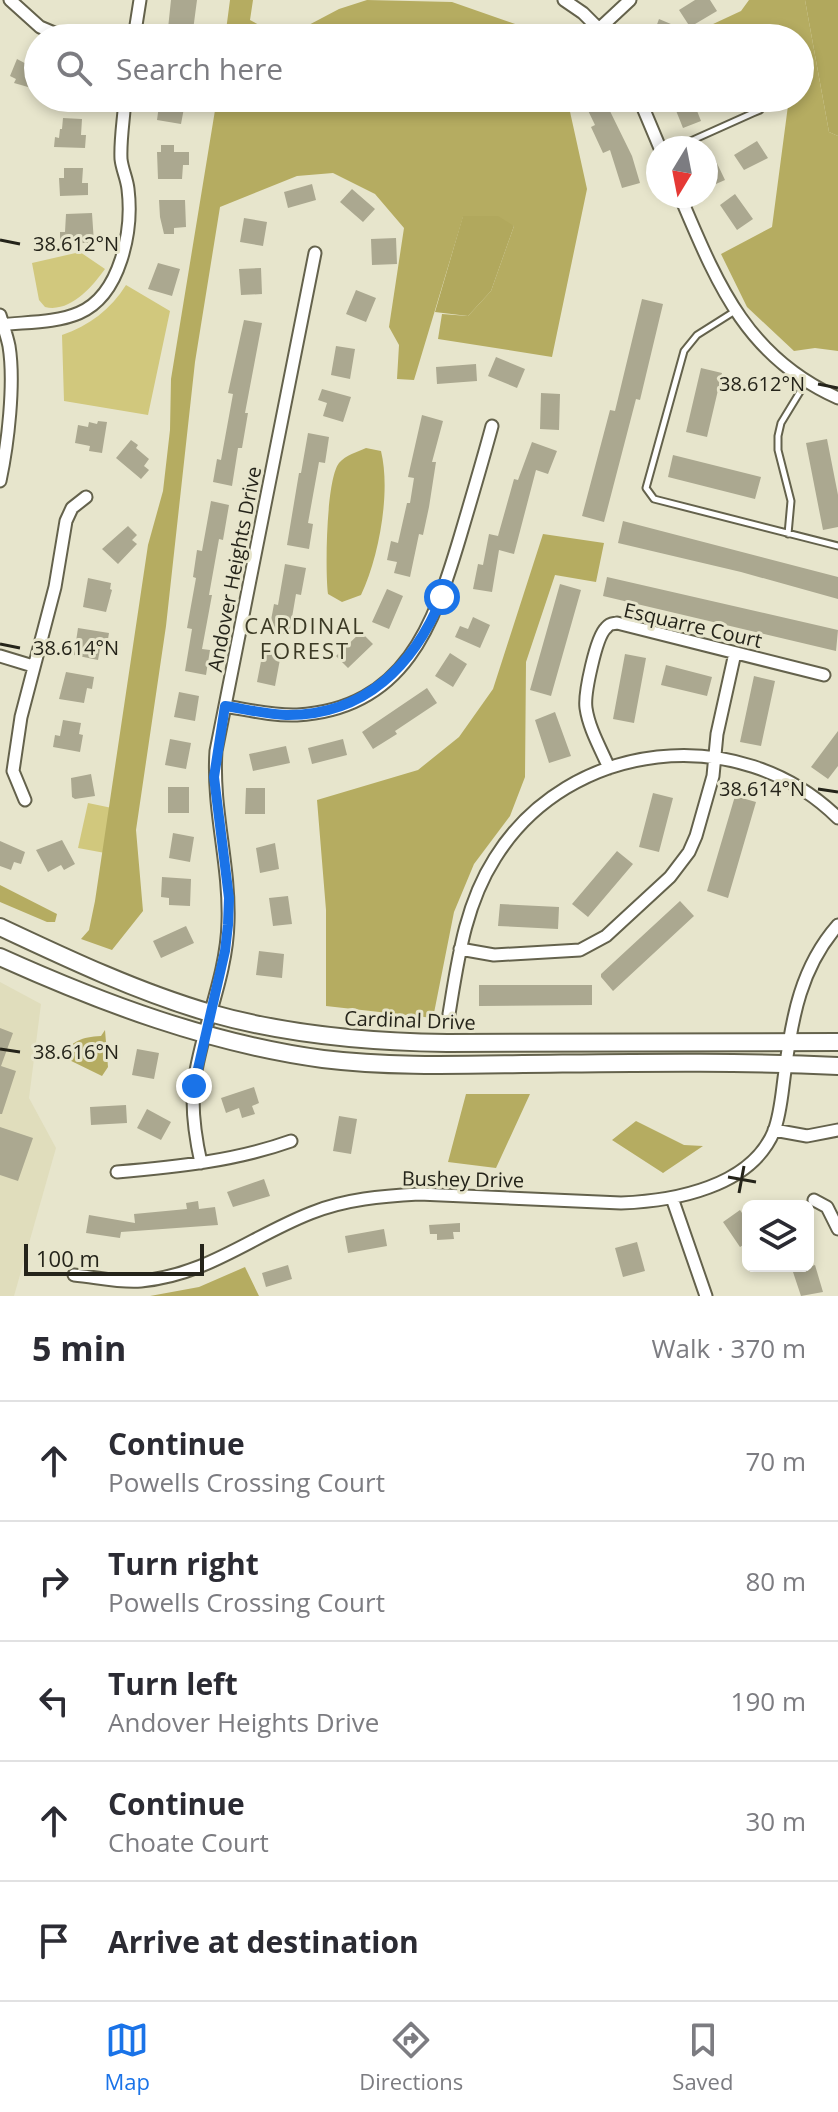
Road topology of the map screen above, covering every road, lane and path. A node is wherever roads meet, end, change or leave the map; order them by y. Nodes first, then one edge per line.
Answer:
1 (10, 0) edge
2 (140, 0) edge
3 (564, 0) edge
4 (630, 0) edge
5 (37, 24) edge
6 (136, 24) edge
7 (595, 24) edge
8 (604, 24) edge
9 (124, 112) edge
10 (645, 112) edge
11 (756, 112) edge
12 (655, 136) edge
13 (702, 136) edge
14 (685, 208) edge
15 (315, 253) dead end
16 (735, 311) junction
17 (1, 325) edge
18 (806, 381) junction
19 (838, 398) edge
20 (492, 426) dead end
21 (0, 481) edge
22 (86, 497) dead end
23 (788, 534) junction
24 (838, 546) edge
25 (735, 653) junction
26 (0, 656) edge
27 (33, 666) junction
28 (824, 675) dead end
29 (225, 706) junction
30 (715, 757) junction
31 (609, 768) junction
32 (25, 800) dead end
33 (836, 811) edge
34 (838, 925) edge
35 (0, 927) edge
36 (460, 949) junction
37 (0, 957) edge
38 (210, 1013) junction
39 (449, 1014) dead end
40 (205, 1034) junction
41 (789, 1041) junction
42 (838, 1042) edge
43 (786, 1063) junction
44 (838, 1066) edge
45 (774, 1130) junction
46 (838, 1130) edge
47 (291, 1141) dead end
48 (201, 1163) junction
49 (117, 1172) dead end
50 (672, 1198) junction
51 (814, 1200) dead end
52 (838, 1229) edge
53 (74, 1275) dead end
54 (706, 1296) edge

1 - 5 street
2 - 6 street
3 - 7 street
4 - 8 street
9 - 17 street
10 - 12 street
11 - 13 lane
14 - 16 street
15 - 29 street, Andover Heights Drive
16 - 18 street
16 - 23 lane
17 - 21 street
18 - 19 street
18 - 23 lane
20 - 29 street
22 - 27 street
23 - 24 lane
25 - 28 street, Esquarre Court
25 - 30 street
25 - 31 street, Esquarre Court
26 - 27 street
27 - 32 street
29 - 38 street, Andover Heights Drive
30 - 31 street
30 - 33 street
30 - 36 street
31 - 36 street
34 - 41 street, Bushey Drive
35 - 38 main road, Cardinal Drive
36 - 39 street
37 - 40 main road
38 - 40 street, Andover Heights Drive
38 - 41 main road, Cardinal Drive
40 - 43 main road
40 - 48 street, Andover Heights Drive
41 - 42 main road, Cardinal Drive
41 - 43 street, Bushey Drive
43 - 44 main road
43 - 45 street, Bushey Drive
45 - 46 street
45 - 50 street, Bushey Drive
47 - 48 street
48 - 49 street
50 - 53 street, Bushey Drive
50 - 54 street
51 - 52 street

